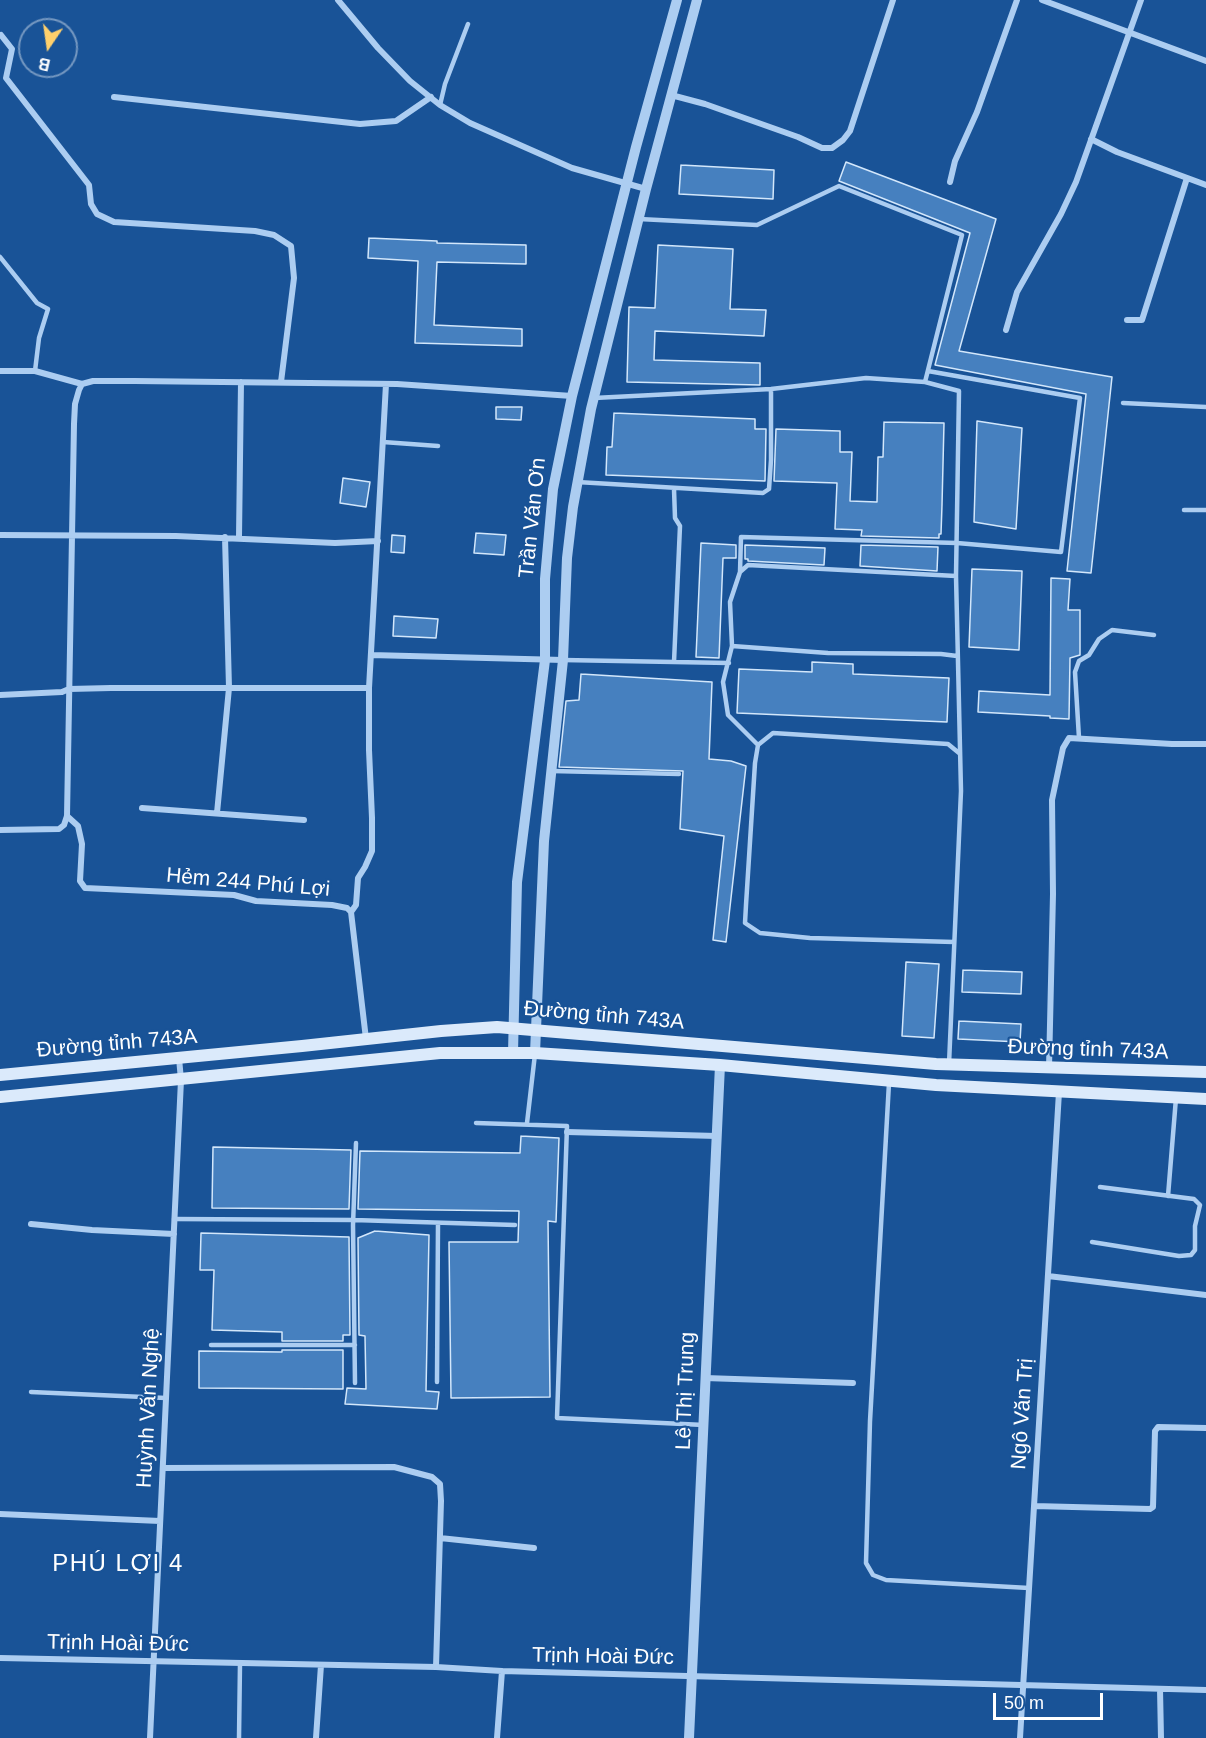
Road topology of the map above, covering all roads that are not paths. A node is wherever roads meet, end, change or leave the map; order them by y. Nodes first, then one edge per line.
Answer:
1 (338, 0) edge
2 (677, 0) edge
3 (697, 0) edge
4 (893, 0) edge
5 (1017, 0) edge
6 (1042, 0) edge
7 (1141, 0) edge
8 (468, 24) dead end
9 (1129, 33) junction
10 (1, 35) edge
11 (1206, 61) edge
12 (671, 95) junction
13 (114, 97) dead end
14 (431, 97) junction
15 (441, 105) junction
16 (1092, 139) junction
17 (1187, 178) junction
18 (950, 182) dead end
19 (628, 183) junction
20 (1206, 185) edge
21 (646, 189) junction
22 (639, 219) junction
23 (0, 257) edge
24 (1127, 320) dead end
25 (1006, 330) dead end
26 (0, 371) edge
27 (35, 371) junction
28 (928, 371) junction
29 (241, 382) junction
30 (281, 382) junction
31 (925, 382) junction
32 (82, 384) junction
33 (386, 384) junction
34 (771, 390) junction
35 (572, 396) junction
36 (594, 398) junction
37 (1123, 403) dead end
38 (1206, 407) edge
39 (383, 442) junction
40 (438, 446) dead end
41 (577, 482) junction
42 (674, 489) junction
43 (1185, 510) dead end
44 (1206, 510) edge
45 (0, 535) edge
46 (73, 536) junction
47 (225, 537) junction
48 (239, 537) junction
49 (378, 541) junction
50 (957, 543) junction
51 (740, 572) junction
52 (956, 576) junction
53 (1154, 635) dead end
54 (732, 646) junction
55 (371, 655) junction
56 (957, 656) junction
57 (544, 660) junction
58 (563, 660) junction
59 (674, 662) junction
60 (729, 663) junction
61 (229, 688) junction
62 (369, 688) junction
63 (69, 689) junction
64 (0, 695) edge
65 (1079, 738) junction
66 (1206, 744) edge
67 (758, 746) junction
68 (959, 753) junction
69 (552, 771) junction
70 (679, 774) dead end
71 (142, 808) dead end
72 (217, 813) junction
73 (67, 816) junction
74 (304, 820) dead end
75 (0, 830) edge
76 (351, 912) junction
77 (954, 942) junction
78 (513, 1028) junction
79 (535, 1030) junction
80 (366, 1039) junction
81 (720, 1046) junction
82 (513, 1053) junction
83 (535, 1053) junction
84 (179, 1058) junction
85 (949, 1064) junction
86 (720, 1065) junction
87 (1049, 1069) junction
88 (1206, 1072) edge
89 (0, 1075) edge
90 (181, 1080) junction
91 (889, 1080) junction
92 (1059, 1091) junction
93 (0, 1097) edge
94 (1176, 1098) junction
95 (1206, 1099) edge
96 (476, 1123) dead end
97 (527, 1123) junction
98 (567, 1132) junction
99 (717, 1136) junction
100 (356, 1143) dead end
101 (1100, 1187) dead end
102 (1168, 1196) junction
103 (174, 1219) junction
104 (354, 1220) junction
105 (438, 1223) junction
106 (31, 1224) dead end
107 (514, 1225) dead end
108 (174, 1234) junction
109 (1092, 1242) dead end
110 (1048, 1276) junction
111 (1206, 1295) edge
112 (211, 1344) dead end
113 (355, 1345) junction
114 (705, 1378) junction
115 (437, 1382) dead end
116 (355, 1383) dead end
117 (853, 1383) dead end
118 (31, 1392) dead end
119 (166, 1398) junction
120 (704, 1425) junction
121 (1206, 1428) edge
122 (163, 1468) junction
123 (1034, 1506) junction
124 (0, 1514) edge
125 (160, 1521) junction
126 (440, 1538) junction
127 (534, 1548) dead end
128 (1029, 1588) junction
129 (0, 1658) edge
130 (153, 1662) junction
131 (240, 1663) junction
132 (321, 1665) junction
133 (436, 1667) junction
134 (502, 1671) junction
135 (692, 1676) junction
136 (1023, 1685) junction
137 (1160, 1689) junction
138 (1206, 1690) edge
139 (150, 1738) edge
140 (239, 1738) edge
141 (316, 1738) edge
142 (497, 1738) edge
143 (689, 1738) edge
144 (1020, 1738) edge
145 (1161, 1738) edge

1 - 14 street
2 - 19 street, Trần Văn Ơn
3 - 12 street, Trần Văn Ơn
4 - 12 street
5 - 18 street
6 - 9 street
7 - 9 street
8 - 15 lane
9 - 11 street
9 - 16 street
10 - 30 street
12 - 21 street, Trần Văn Ơn
13 - 14 street
14 - 15 street
15 - 19 street
16 - 17 street
16 - 25 street
17 - 20 street
17 - 24 street
19 - 21 street
19 - 35 street, Trần Văn Ơn
21 - 22 street, Trần Văn Ơn
22 - 28 lane
22 - 36 street, Trần Văn Ơn
23 - 27 lane
26 - 27 street
27 - 32 street
28 - 31 lane
28 - 50 lane
29 - 30 street
29 - 32 street
29 - 48 street
30 - 33 street
31 - 34 lane
31 - 50 lane
32 - 46 street
33 - 35 street
33 - 39 street
34 - 36 lane
34 - 42 lane
35 - 57 street, Trần Văn Ơn
36 - 41 street, Trần Văn Ơn
37 - 38 lane
39 - 40 lane
39 - 49 street
41 - 42 lane
41 - 58 street, Trần Văn Ơn
42 - 59 lane
43 - 44 lane
45 - 46 street
46 - 47 street
46 - 63 street
47 - 48 street
47 - 61 street
48 - 49 street
49 - 55 street
50 - 51 lane
50 - 52 lane
51 - 52 lane
51 - 54 lane
52 - 56 lane
53 - 65 lane
54 - 56 lane
54 - 60 lane
55 - 57 street
55 - 62 street
56 - 68 lane
57 - 58 street
57 - 78 street, Trần Văn Ơn
58 - 59 lane
58 - 69 street, Trần Văn Ơn
59 - 60 lane
60 - 67 lane
61 - 62 street
61 - 63 street
61 - 72 street
62 - 76 street
63 - 64 street
63 - 73 street
65 - 66 street
65 - 87 street
67 - 68 lane
67 - 77 lane
68 - 77 lane
69 - 70 lane
69 - 79 street, Trần Văn Ơn
71 - 72 street
72 - 74 street
73 - 75 street
73 - 76 street, Hẻm 244 Phú Lợi
76 - 80 street, Hẻm 244 Phú Lợi
77 - 85 lane
78 - 79 main road, Đường tỉnh 743A
78 - 80 main road, Đường tỉnh 743A
78 - 82 street, Trần Văn Ơn
79 - 81 main road, Đường tỉnh 743A
79 - 83 street, Trần Văn Ơn
80 - 84 main road, Đường tỉnh 743A
81 - 85 main road, Đường tỉnh 743A
81 - 86 street, Lê Thị Trung
82 - 83 main road, Đường tỉnh 743A
82 - 90 main road, Đường tỉnh 743A
83 - 86 main road, Đường tỉnh 743A
83 - 97 lane
84 - 89 main road, Đường tỉnh 743A
84 - 90 street, Huỳnh Văn Nghệ
85 - 87 main road, Đường tỉnh 743A
86 - 91 main road, Đường tỉnh 743A
86 - 99 street, Lê Thị Trung
87 - 88 main road, Đường tỉnh 743A
90 - 93 main road, Đường tỉnh 743A
90 - 103 street, Huỳnh Văn Nghệ
91 - 92 main road, Đường tỉnh 743A
91 - 128 lane
92 - 94 main road, Đường tỉnh 743A
92 - 110 street, Ngô Văn Trị
94 - 95 main road, Đường tỉnh 743A
94 - 102 lane
96 - 97 lane
97 - 98 lane
98 - 99 street
98 - 120 lane
99 - 114 street, Lê Thị Trung
100 - 104 lane
101 - 102 lane
102 - 109 lane
103 - 104 lane
103 - 108 street, Huỳnh Văn Nghệ
104 - 105 lane
104 - 113 lane
105 - 107 lane
105 - 115 lane
106 - 108 street
108 - 119 street, Huỳnh Văn Nghệ
110 - 111 street
110 - 123 street, Ngô Văn Trị
112 - 113 lane
113 - 116 lane
114 - 117 street
114 - 120 street, Lê Thị Trung
118 - 119 lane
119 - 122 street, Huỳnh Văn Nghệ
120 - 135 street, Lê Thị Trung
121 - 123 street
122 - 125 street, Huỳnh Văn Nghệ
122 - 126 street
123 - 128 street, Ngô Văn Trị
124 - 125 street
125 - 130 street, Huỳnh Văn Nghệ
126 - 127 street
126 - 133 street
128 - 136 street, Ngô Văn Trị
129 - 130 street, Trịnh Hoài Đức
130 - 131 street, Trịnh Hoài Đức
130 - 139 street, Huỳnh Văn Nghệ
131 - 132 street, Trịnh Hoài Đức
131 - 140 lane
132 - 133 street, Trịnh Hoài Đức
132 - 141 street
133 - 134 street, Trịnh Hoài Đức
134 - 135 street, Trịnh Hoài Đức
134 - 142 street
135 - 136 street, Trịnh Hoài Đức
135 - 143 street, Lê Thị Trung
136 - 137 street, Trịnh Hoài Đức
136 - 144 street, Ngô Văn Trị
137 - 138 street, Trịnh Hoài Đức
137 - 145 street

